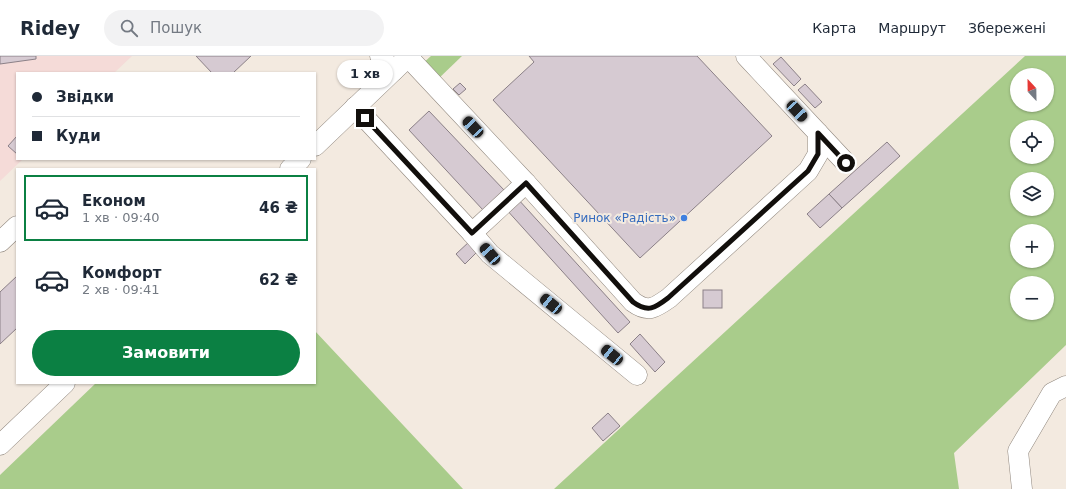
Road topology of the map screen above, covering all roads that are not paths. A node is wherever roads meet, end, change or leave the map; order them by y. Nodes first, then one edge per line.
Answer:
1 (380, 56) edge
2 (746, 56) edge
3 (408, 57) edge
4 (393, 71) junction
5 (355, 107) junction
6 (818, 133) junction
7 (316, 145) edge
8 (300, 160) edge
9 (846, 163) dead end
10 (291, 168) edge
11 (526, 183) junction
12 (16, 227) edge
13 (472, 233) junction
14 (0, 242) edge
15 (636, 375) dead end
16 (64, 384) edge
17 (1066, 386) edge
18 (0, 445) edge
19 (1022, 489) edge

1 - 4 street
2 - 6 street
3 - 4 street
3 - 11 street
4 - 5 street
5 - 7 street
5 - 13 street
6 - 9 street
6 - 11 street
8 - 10 street
11 - 13 street
12 - 14 street
13 - 15 street
16 - 18 street
17 - 19 street

